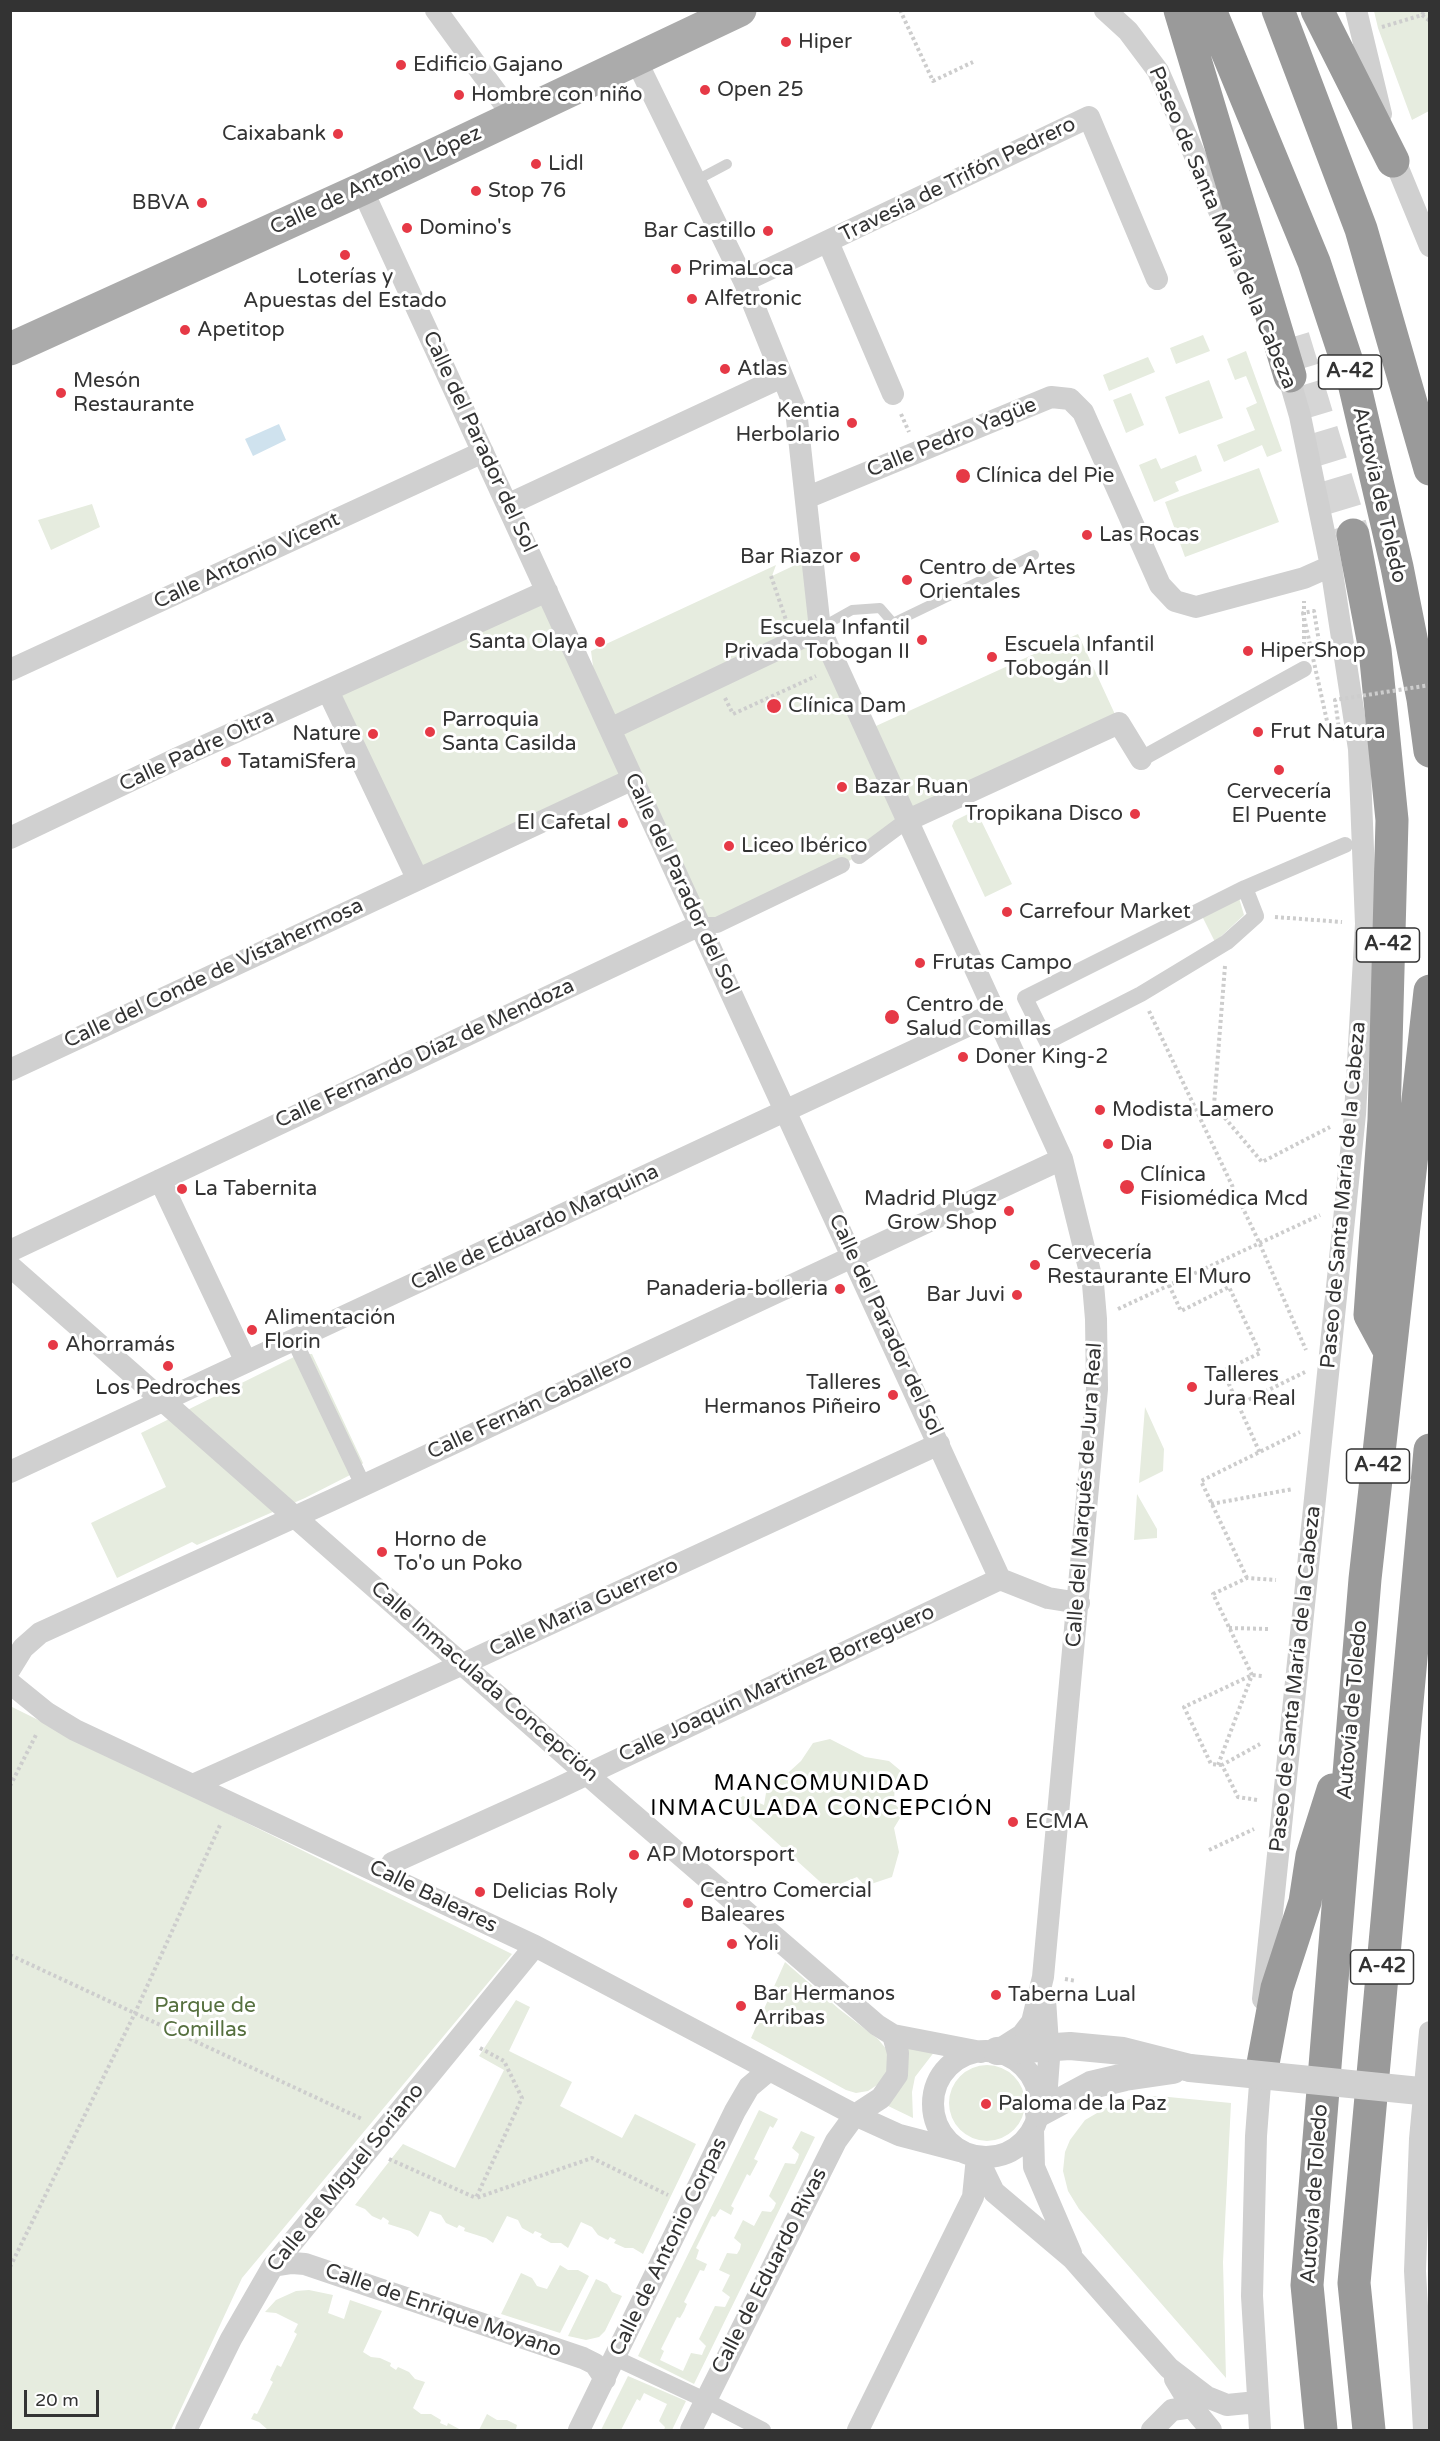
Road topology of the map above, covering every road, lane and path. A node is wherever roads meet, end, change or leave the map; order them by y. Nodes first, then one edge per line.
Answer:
1 (436, 10) edge
2 (740, 10) edge
3 (900, 10) edge
4 (1105, 10) edge
5 (1180, 10) edge
6 (1210, 10) edge
7 (1278, 10) edge
8 (1317, 10) edge
9 (1356, 10) edge
10 (1423, 13) edge
11 (1430, 21) edge
12 (1378, 28) dead end
13 (636, 60) junction
14 (973, 62) dead end
15 (514, 117) junction
16 (1393, 161) junction
17 (727, 164) dead end
18 (695, 181) junction
19 (362, 189) junction
20 (828, 242) junction
21 (1430, 246) edge
22 (1157, 279) dead end
23 (744, 282) junction
24 (10, 349) edge
25 (1290, 376) junction
26 (782, 377) junction
27 (892, 394) dead end
28 (483, 452) junction
29 (1430, 469) edge
30 (806, 498) junction
31 (507, 505) junction
32 (1353, 535) tunnel mouth
33 (1034, 555) dead end
34 (1330, 566) junction
35 (771, 576) dead end
36 (547, 591) junction
37 (1304, 592) dead end
38 (820, 629) junction
39 (789, 630) dead end
40 (836, 667) junction
41 (1304, 669) junction
42 (10, 670) edge
43 (1430, 685) edge
44 (328, 691) junction
45 (733, 714) dead end
46 (610, 729) junction
47 (1430, 752) edge
48 (1141, 759) joint
49 (633, 779) junction
50 (906, 821) junction
51 (10, 838) edge
52 (1345, 845) dead end
53 (859, 856) dead end
54 (842, 865) dead end
55 (417, 878) junction
56 (1245, 888) junction
57 (1256, 915) junction
58 (1346, 922) dead end
59 (700, 924) junction
60 (1227, 942) junction
61 (1430, 991) edge
62 (1141, 994) junction
63 (995, 1013) junction
64 (10, 1070) edge
65 (786, 1112) junction
66 (1331, 1126) dead end
67 (1062, 1159) junction
68 (160, 1180) junction
69 (1321, 1214) dead end
70 (1259, 1242) junction
71 (10, 1251) edge
72 (853, 1257) junction
73 (10, 1266) edge
74 (1169, 1285) junction
75 (1096, 1319) junction
76 (294, 1340) junction
77 (1390, 1352) junction
78 (1308, 1353) dead end
79 (246, 1362) junction
80 (1307, 1371) dead end
81 (163, 1400) junction
82 (1238, 1405) junction
83 (1302, 1431) dead end
84 (939, 1444) junction
85 (1430, 1450) edge
86 (1260, 1453) junction
87 (10, 1472) edge
88 (363, 1485) junction
89 (1296, 1489) dead end
90 (1425, 1503) junction
91 (1211, 1504) junction
92 (296, 1516) junction
93 (1430, 1542) edge
94 (1247, 1578) junction
95 (1000, 1579) junction
96 (1276, 1580) dead end
97 (1079, 1603) junction
98 (1230, 1628) junction
99 (1270, 1629) dead end
100 (463, 1664) junction
101 (10, 1669) edge
102 (1252, 1675) junction
103 (1262, 1676) dead end
104 (10, 1683) edge
105 (47, 1713) junction
106 (1351, 1731) junction
107 (1260, 1744) dead end
108 (1220, 1765) junction
109 (588, 1773) junction
110 (195, 1784) junction
111 (10, 1785) edge
112 (1257, 1800) dead end
113 (231, 1801) junction
114 (1254, 1829) dead end
115 (1209, 1850) dead end
116 (387, 1874) junction
117 (536, 1946) junction
118 (10, 1954) edge
119 (1043, 1977) junction
120 (135, 2013) junction
121 (1430, 2032) edge
122 (892, 2035) junction
123 (460, 2038) junction
124 (1059, 2047) junction
125 (989, 2052) junction
126 (1190, 2068) junction
127 (1262, 2069) junction
128 (768, 2071) junction
129 (1430, 2092) edge
130 (855, 2115) junction
131 (1036, 2121) junction
132 (384, 2130) junction
133 (969, 2154) junction
134 (388, 2158) dead end
135 (983, 2194) junction
136 (476, 2198) junction
137 (690, 2205) junction
138 (1072, 2258) junction
139 (273, 2266) junction
140 (10, 2267) edge
141 (615, 2358) junction
142 (1169, 2368) junction
143 (604, 2379) junction
144 (705, 2400) junction
145 (1257, 2402) junction
146 (1192, 2407) junction
147 (186, 2430) edge
148 (579, 2430) edge
149 (691, 2430) edge
150 (763, 2430) edge
151 (858, 2430) edge
152 (1152, 2430) edge
153 (1211, 2430) edge
154 (1260, 2430) edge
155 (1321, 2430) edge
156 (1369, 2430) edge
157 (1424, 2430) edge

1 - 15 street
2 - 13 main road, Calle de Antonio López
3 - 14 path
4 - 25 street, Paseo de Santa María de la Cabeza
5 - 25 highway
6 - 47 highway, Autovía de Toledo / A-42
7 - 29 highway, A-42
8 - 16 highway
9 - 16 street
10 - 11 path
10 - 12 path
13 - 15 main road, Calle de Antonio López
13 - 18 street, Calle del Marqués de Jura Real
15 - 19 main road, Calle de Antonio López
16 - 21 street
17 - 18 lane
18 - 23 street, Calle del Marqués de Jura Real
19 - 24 main road, Calle de Antonio López
19 - 28 street, Calle del Parador del Sol
20 - 22 street, Travesía de Trifón Pedrero
20 - 23 street, Travesía de Trifón Pedrero
20 - 27 street, Travesía de Trifón Pedrero
23 - 26 street, Calle del Marqués de Jura Real
25 - 34 street, Paseo de Santa María de la Cabeza
26 - 30 street, Calle del Marqués de Jura Real
26 - 31 street
28 - 31 street, Calle del Parador del Sol
28 - 42 street, Calle Antonio Vicent
30 - 34 street, Calle Pedro Yagüe
30 - 38 street, Calle del Marqués de Jura Real
31 - 36 street, Calle del Parador del Sol
32 - 77 highway, A-42
33 - 38 lane
34 - 127 street, Paseo de Santa María de la Cabeza
35 - 39 path
36 - 44 street, Calle Padre Oltra
36 - 46 street, Calle del Parador del Sol
37 - 41 path
38 - 40 street, Calle del Marqués de Jura Real
38 - 46 street
40 - 45 path
40 - 50 street, Calle del Marqués de Jura Real
41 - 43 path, bridge
41 - 48 street
44 - 51 street, Calle Padre Oltra
44 - 55 street
46 - 49 street, Calle del Parador del Sol
48 - 50 street
49 - 55 street, Calle del Conde de Vistahermosa
49 - 59 street, Calle del Parador del Sol
50 - 53 street
50 - 63 street, Calle del Marqués de Jura Real
52 - 56 street
54 - 59 street, Calle Fernando Díaz de Mendoza
55 - 64 street, Calle del Conde de Vistahermosa
56 - 57 street
56 - 62 street
57 - 58 path
57 - 60 street
59 - 65 street, Calle del Parador del Sol
59 - 68 street, Calle Fernando Díaz de Mendoza
60 - 62 street
60 - 66 path
61 - 77 highway, Autovía de Toledo / A-42
62 - 70 path
63 - 65 street, Calle de Eduardo Marquina
63 - 67 street, Calle del Marqués de Jura Real
65 - 72 street, Calle del Parador del Sol
65 - 76 street, Calle de Eduardo Marquina
67 - 72 street, Calle Fernán Caballero
67 - 75 street, Calle del Marqués de Jura Real
68 - 71 street, Calle Fernando Díaz de Mendoza
68 - 79 street
69 - 70 path
70 - 74 path
70 - 78 path
72 - 84 street, Calle del Parador del Sol
72 - 88 street, Calle Fernán Caballero
73 - 81 street, Calle Inmaculada Concepción
74 - 75 path
74 - 82 path
75 - 97 street, Calle del Marqués de Jura Real
76 - 79 street, Calle de Eduardo Marquina
76 - 88 street
77 - 106 highway, Autovía de Toledo / A-42
79 - 81 street, Calle de Eduardo Marquina
80 - 82 path
81 - 87 street, Calle de Eduardo Marquina
81 - 92 street, Calle Inmaculada Concepción
82 - 86 path
83 - 86 path
84 - 95 street, Calle del Parador del Sol
84 - 100 street, Calle María Guerrero
85 - 90 highway, A-42
86 - 91 path
88 - 92 street, Calle Fernán Caballero
89 - 91 path
90 - 93 highway
90 - 156 highway, A-42
91 - 94 path
92 - 100 street, Calle Inmaculada Concepción
92 - 101 street, Calle Fernán Caballero
94 - 96 path
94 - 98 path
95 - 97 street
95 - 109 street, Calle Joaquín Martínez Borreguero
97 - 119 street, Calle del Marqués de Jura Real
98 - 99 path
98 - 102 path
100 - 109 street, Calle Inmaculada Concepción
100 - 110 street, Calle María Guerrero
102 - 103 path
102 - 108 path
102 - 108 path
104 - 105 street, Calle Baleares
105 - 110 street, Calle Baleares
105 - 111 path
106 - 127 highway, A-42
106 - 155 highway, Autovía de Toledo / A-42
107 - 108 path
108 - 112 path
109 - 116 street, Calle Joaquín Martínez Borreguero
109 - 122 street, Calle Inmaculada Concepción
110 - 113 street, Calle Baleares
113 - 116 street, Calle Baleares
113 - 120 path
114 - 115 path
116 - 117 street, Calle Baleares
117 - 123 street, Calle de Miguel Soriano
117 - 128 street, Calle Baleares
118 - 120 path
119 - 124 street, Calle del Marqués de Jura Real
119 - 125 street, Calle del Marqués de Jura Real
120 - 132 path
120 - 140 path
121 - 157 street
122 - 125 street, Calle Inmaculada Concepción
122 - 130 street, Calle de Eduardo Rivas
123 - 132 street, Calle de Miguel Soriano
123 - 136 path
124 - 125 street
124 - 126 street
124 - 131 street, Calle del Marqués de Jura Real
125 - 131 street
125 - 133 street
126 - 129 street, bridge
126 - 131 street
127 - 145 street, Paseo de Santa María de la Cabeza
128 - 130 street, Calle Baleares
128 - 137 street, Calle de Antonio Corpas
130 - 133 street, Calle Baleares
130 - 144 street, Calle de Eduardo Rivas
131 - 133 street
131 - 138 street
132 - 139 street, Calle de Miguel Soriano
133 - 135 street
134 - 136 path
135 - 138 street
135 - 151 street
136 - 137 path
137 - 141 street, Calle de Antonio Corpas
138 - 142 street
139 - 143 street, Calle de Enrique Moyano
139 - 147 street, Calle de Miguel Soriano
141 - 143 street, Calle de Antonio Corpas
141 - 144 street
142 - 145 street
142 - 146 street
143 - 148 street, Calle de Antonio Corpas
144 - 149 street, Calle de Eduardo Rivas
144 - 150 street
145 - 154 street, Paseo de Santa María de la Cabeza
146 - 152 street
146 - 153 street

